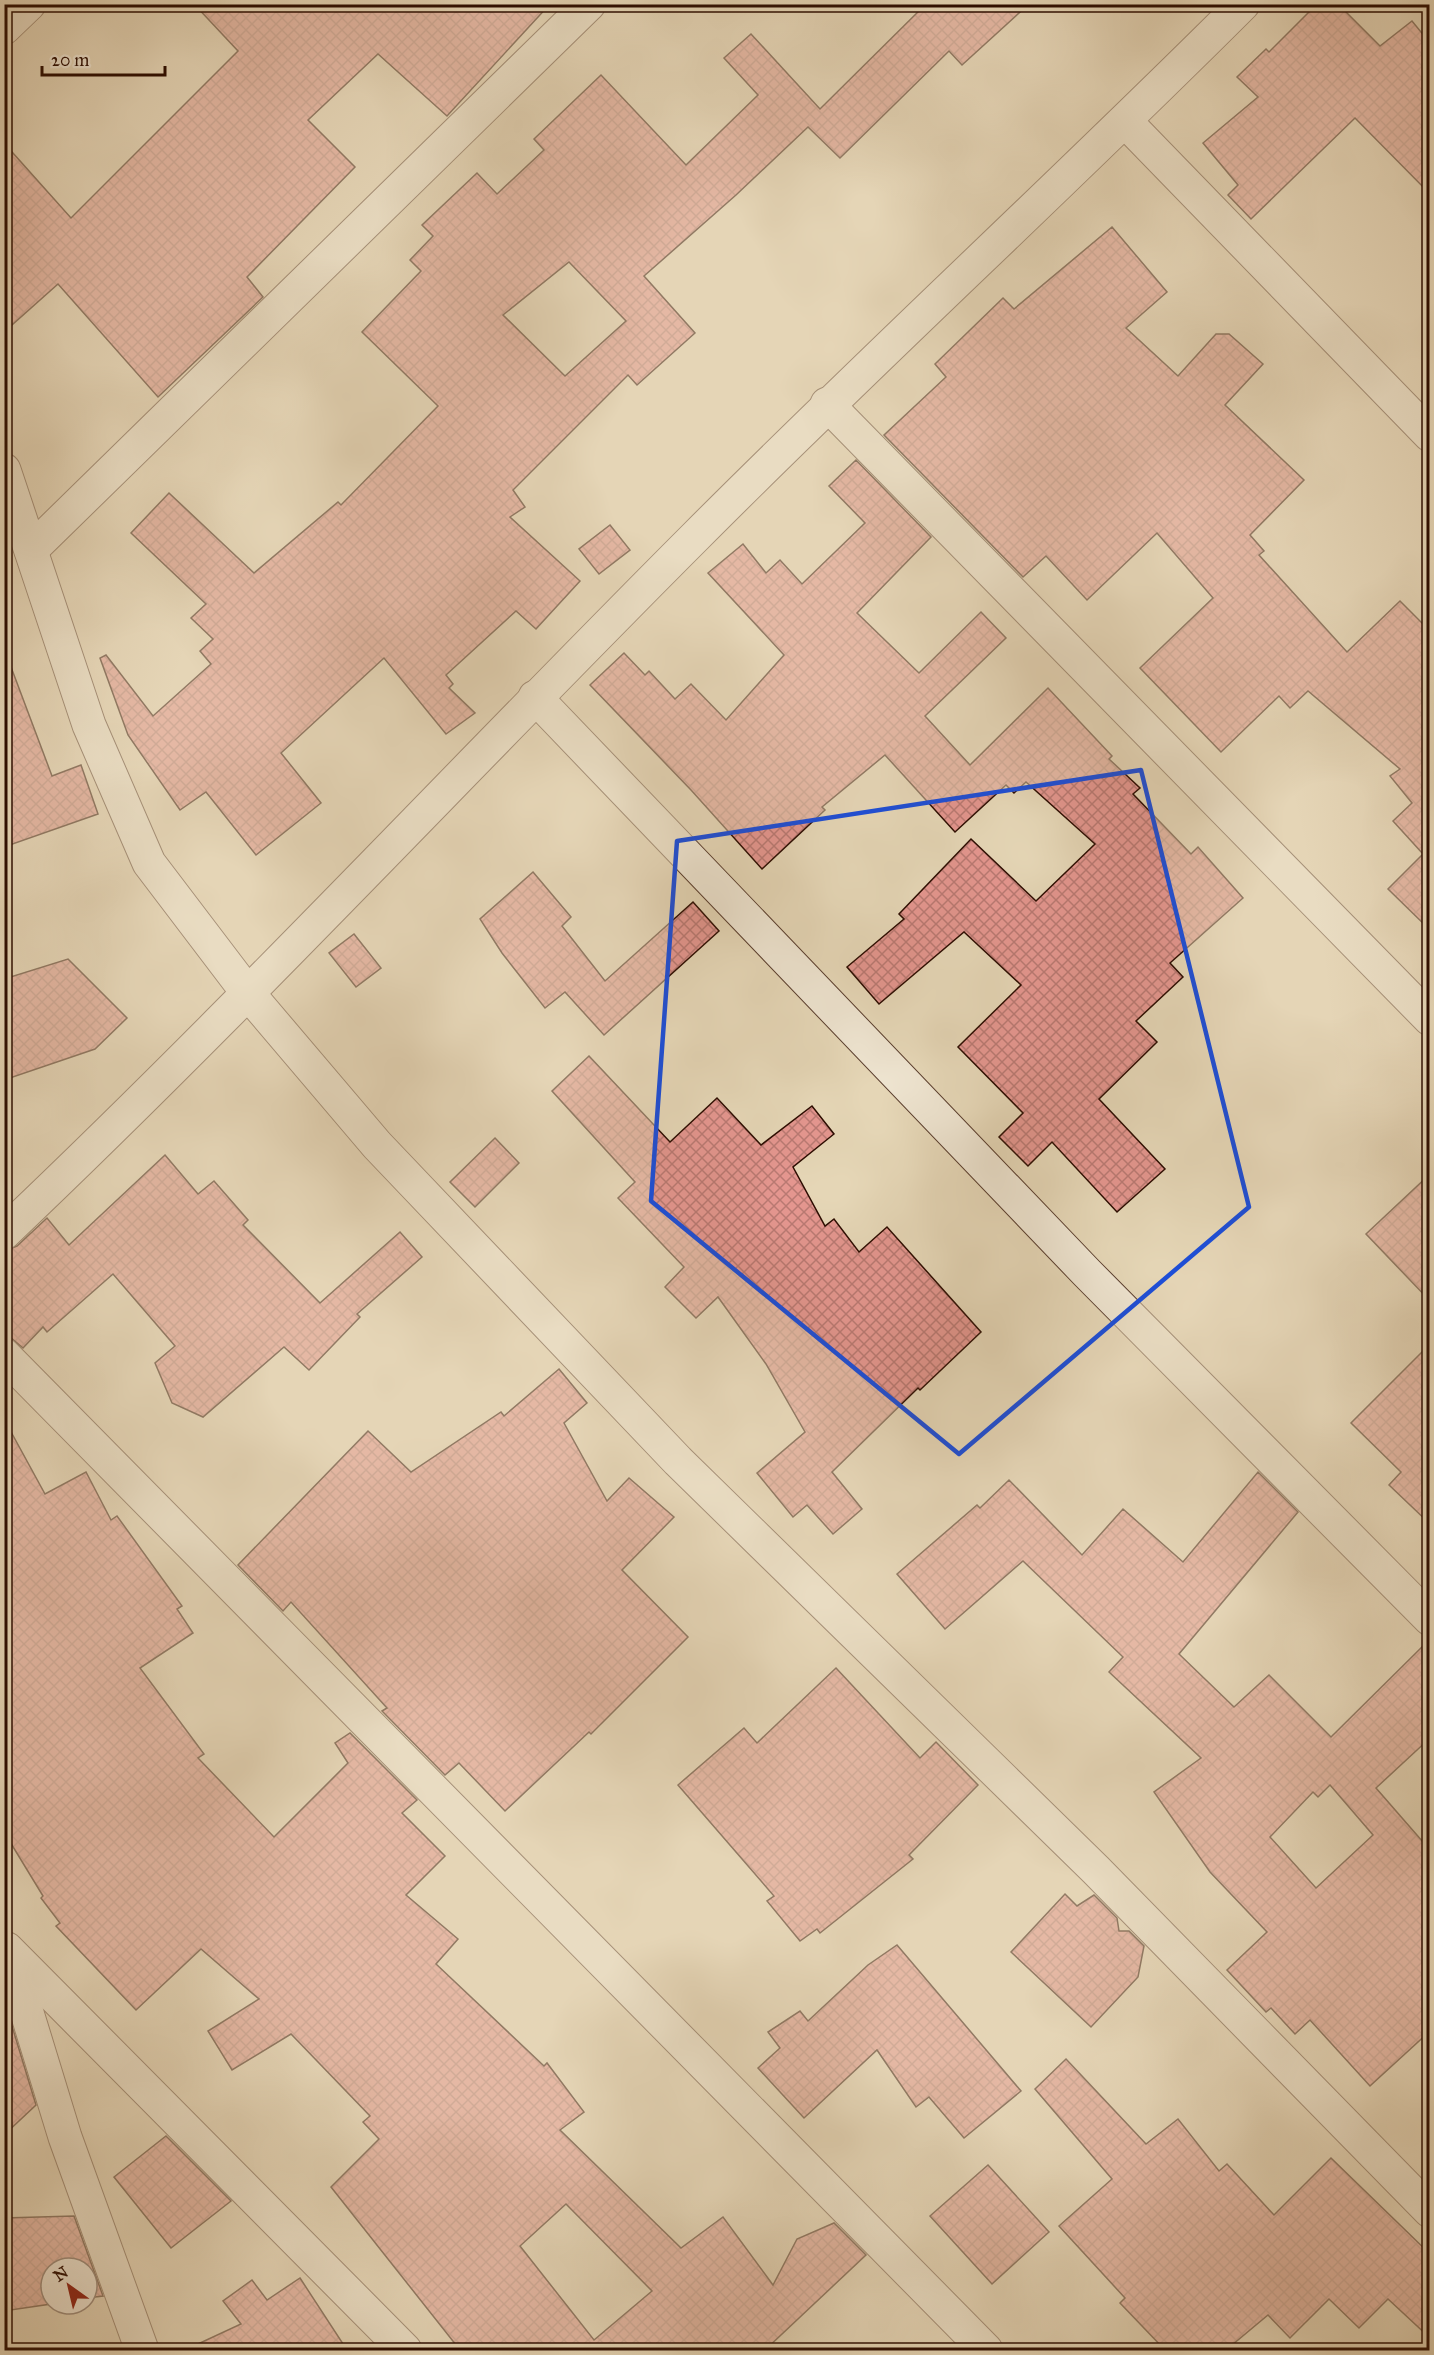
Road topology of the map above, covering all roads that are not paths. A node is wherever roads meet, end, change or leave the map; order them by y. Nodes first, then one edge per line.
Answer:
1 (29, 4) edge
2 (589, 4) edge
3 (1243, 4) edge
4 (4, 28) edge
5 (1126, 122) junction
6 (827, 404) junction
7 (1430, 435) edge
8 (4, 470) edge
9 (32, 550) junction
10 (535, 697) junction
11 (247, 992) junction
12 (1430, 1019) edge
13 (4, 1233) edge
14 (4, 1355) edge
15 (1430, 1619) edge
16 (6, 1946) edge
17 (1430, 2211) edge
18 (142, 2350) edge
19 (405, 2350) edge
20 (987, 2350) edge

1 - 4 street
2 - 9 street
3 - 5 street
5 - 6 street
5 - 7 street
6 - 10 street
6 - 12 street
8 - 9 street
9 - 11 street
10 - 11 street
10 - 15 street
11 - 13 street
11 - 17 street
14 - 20 street
16 - 18 street
16 - 19 street

